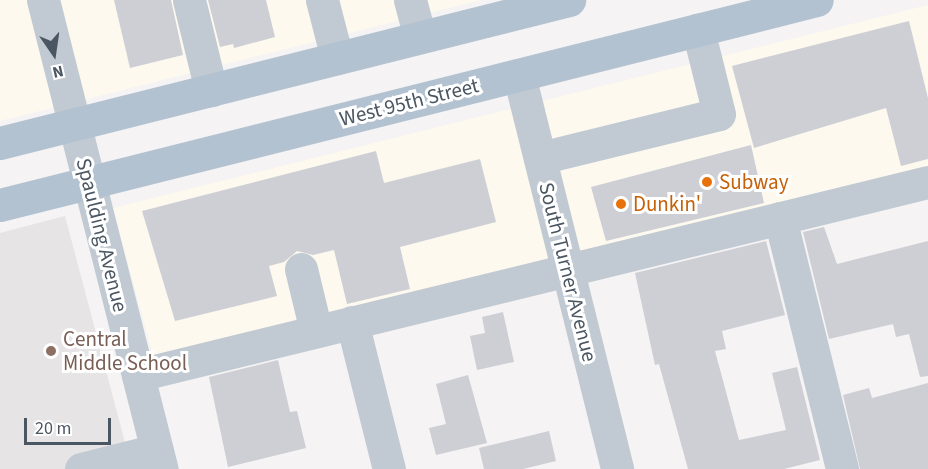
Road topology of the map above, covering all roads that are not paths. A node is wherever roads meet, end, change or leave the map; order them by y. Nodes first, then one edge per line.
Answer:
1 (43, 0) edge
2 (189, 0) edge
3 (322, 0) edge
4 (410, 0) edge
5 (569, 0) edge
6 (818, 0) edge
7 (502, 8) edge
8 (698, 30) junction
9 (420, 37) junction
10 (337, 58) junction
11 (519, 75) junction
12 (211, 90) junction
13 (74, 124) junction
14 (0, 143) edge
15 (540, 158) junction
16 (928, 182) edge
17 (88, 183) junction
18 (0, 205) edge
19 (780, 218) junction
20 (301, 269) dead end
21 (567, 270) junction
22 (352, 322) junction
23 (316, 331) junction
24 (138, 375) junction
25 (159, 460) edge
26 (88, 468) edge
27 (389, 469) edge
28 (617, 469) edge
29 (842, 469) edge

1 - 13 street, Spaulding Avenue
2 - 12 street
3 - 10 street
4 - 9 street
5 - 7 main road
6 - 8 main road, West 95th Street
7 - 9 main road
8 - 11 main road, West 95th Street
8 - 15 street
9 - 10 main road
10 - 12 main road
11 - 15 street, South Turner Avenue
11 - 17 main road, West 95th Street
12 - 13 main road
13 - 14 main road
13 - 17 street, Spaulding Avenue
15 - 21 street, South Turner Avenue
16 - 19 street
17 - 18 main road, West 95th Street
17 - 24 street, Spaulding Avenue
19 - 21 street
19 - 29 street
20 - 23 street
21 - 22 street
21 - 28 street, South Turner Avenue
22 - 23 street
22 - 27 street
23 - 24 street
24 - 25 street, Spaulding Avenue
25 - 26 street

